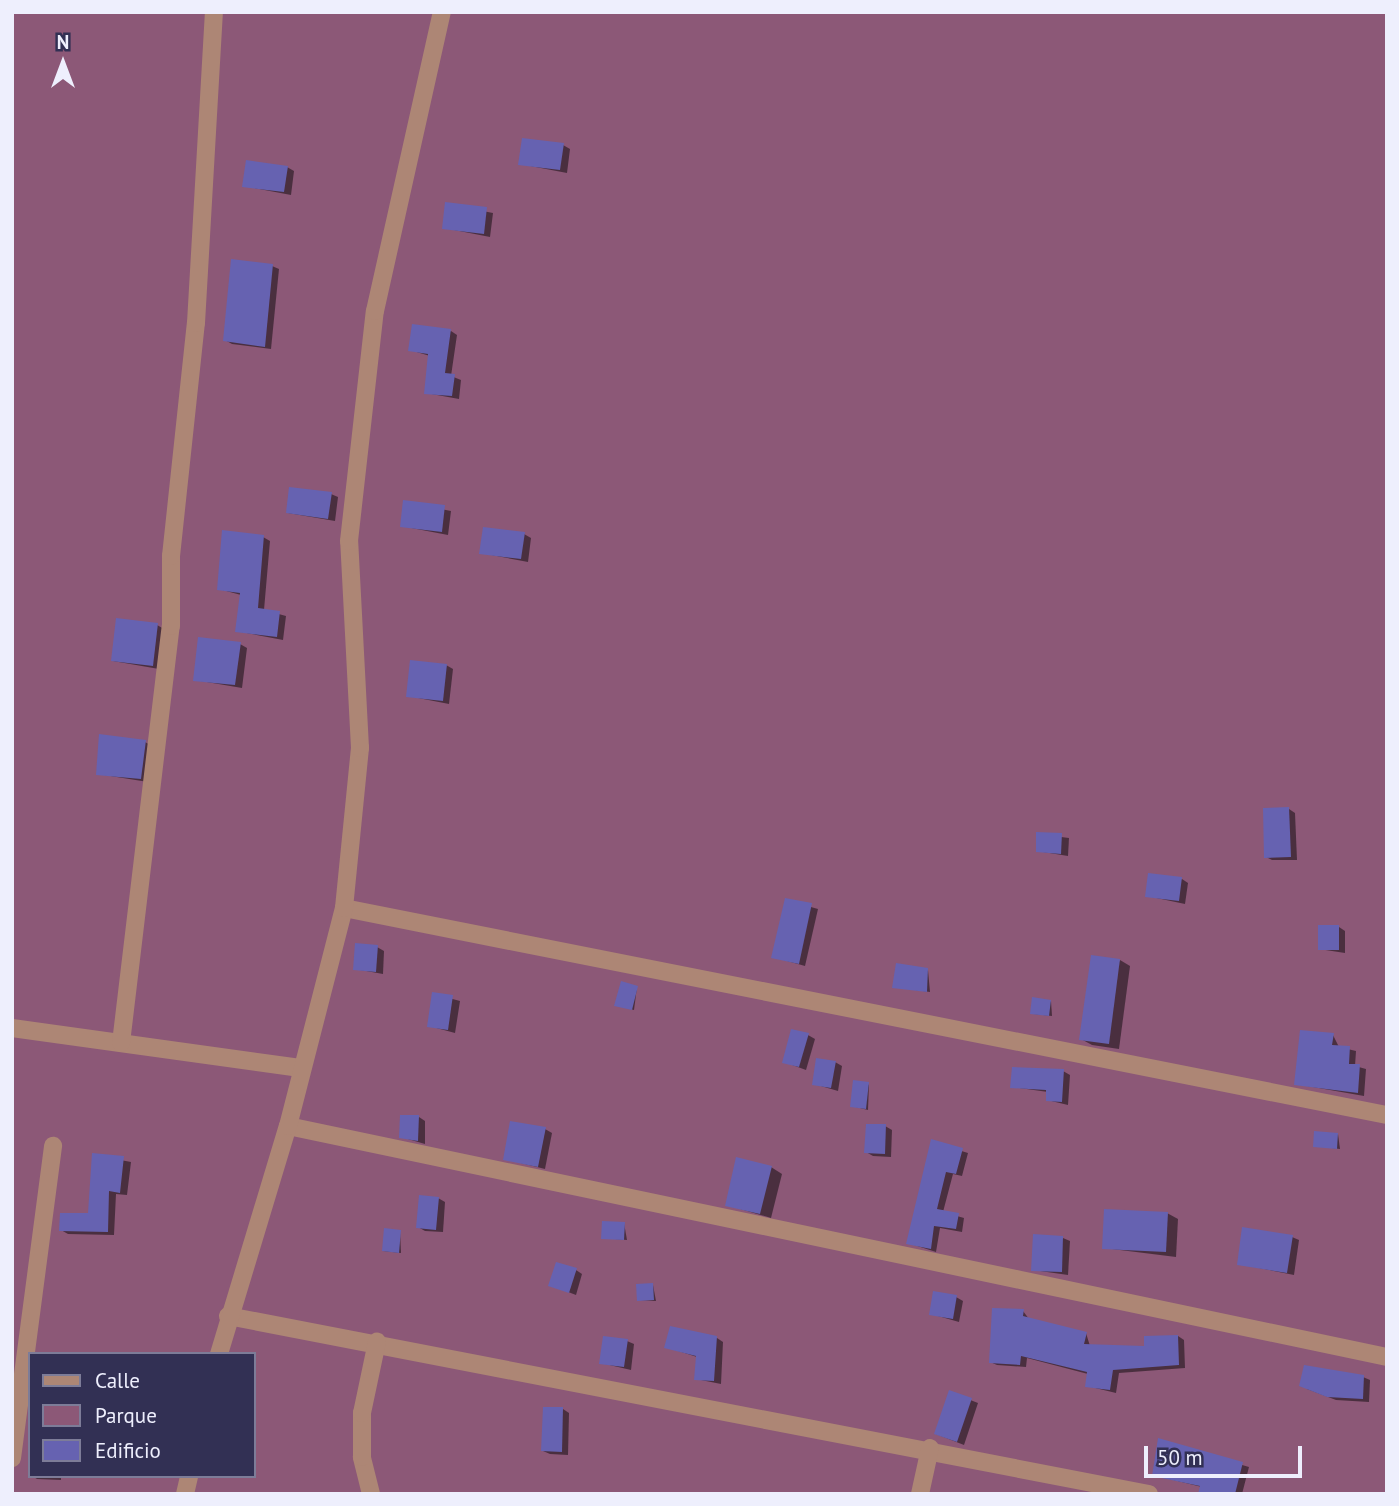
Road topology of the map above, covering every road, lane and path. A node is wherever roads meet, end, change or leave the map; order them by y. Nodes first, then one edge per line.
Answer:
1 (214, 12) edge
2 (442, 12) edge
3 (344, 908) junction
4 (12, 1028) edge
5 (121, 1043) junction
6 (302, 1068) junction
7 (1387, 1115) edge
8 (288, 1126) junction
9 (53, 1146) dead end
10 (228, 1316) junction
11 (377, 1342) junction
12 (219, 1352) edge
13 (1387, 1357) edge
14 (930, 1448) junction
15 (12, 1458) edge
16 (371, 1494) edge
17 (920, 1494) edge
18 (1149, 1494) edge

1 - 5 street
2 - 3 street
3 - 6 street
3 - 7 street
4 - 5 street
5 - 6 street
6 - 8 street
8 - 10 street
8 - 13 street
9 - 15 street
10 - 11 street
10 - 12 street
11 - 14 street
11 - 16 street
14 - 17 street
14 - 18 street

